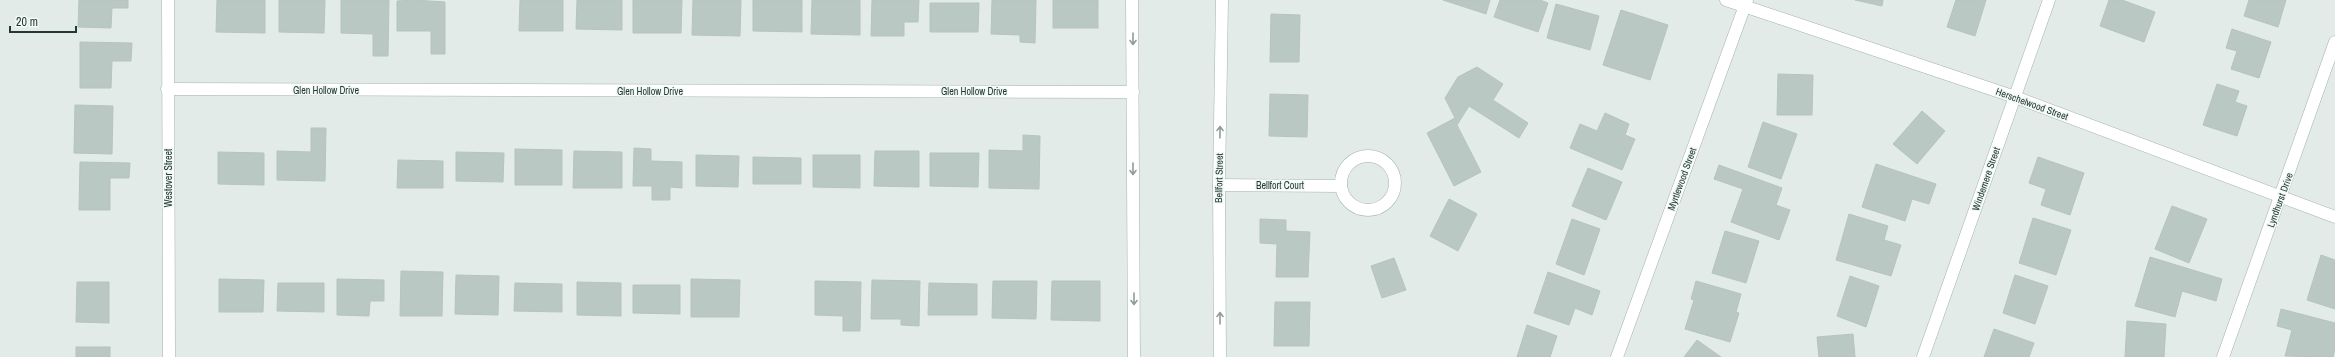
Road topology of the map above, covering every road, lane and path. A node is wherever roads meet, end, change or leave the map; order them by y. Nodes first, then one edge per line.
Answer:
1 (168, 0) edge
2 (1132, 0) edge
3 (1222, 0) edge
4 (1726, 0) edge
5 (2049, 0) edge
6 (1745, 3) edge
7 (2335, 42) edge
8 (167, 89) junction
9 (1133, 92) junction
10 (2015, 97) junction
11 (1219, 185) junction
12 (1341, 186) junction
13 (2280, 198) junction
14 (2335, 217) edge
15 (169, 357) edge
16 (1134, 357) edge
17 (1220, 357) edge
18 (1617, 357) edge
19 (1923, 357) edge
20 (2223, 357) edge

1 - 8 street, Westover Street
2 -> 9 street
11 -> 3 street, Bellfort Street
4 - 6 street, Herschelwood Street
5 - 10 street, Windemere Street
6 - 10 street, Herschelwood Street
6 - 18 street, Myrtlewood Street
7 - 13 street, Lyndhurst Drive
8 - 9 street, Glen Hollow Drive
8 - 15 street, Westover Street
9 -> 16 street
10 - 13 street, Herschelwood Street
10 - 19 street, Windemere Street
11 - 12 street, Bellfort Court
17 -> 11 street, Bellfort Street
12 - 12 street
13 - 14 street, Herschelwood Street
13 - 20 street, Lyndhurst Drive

